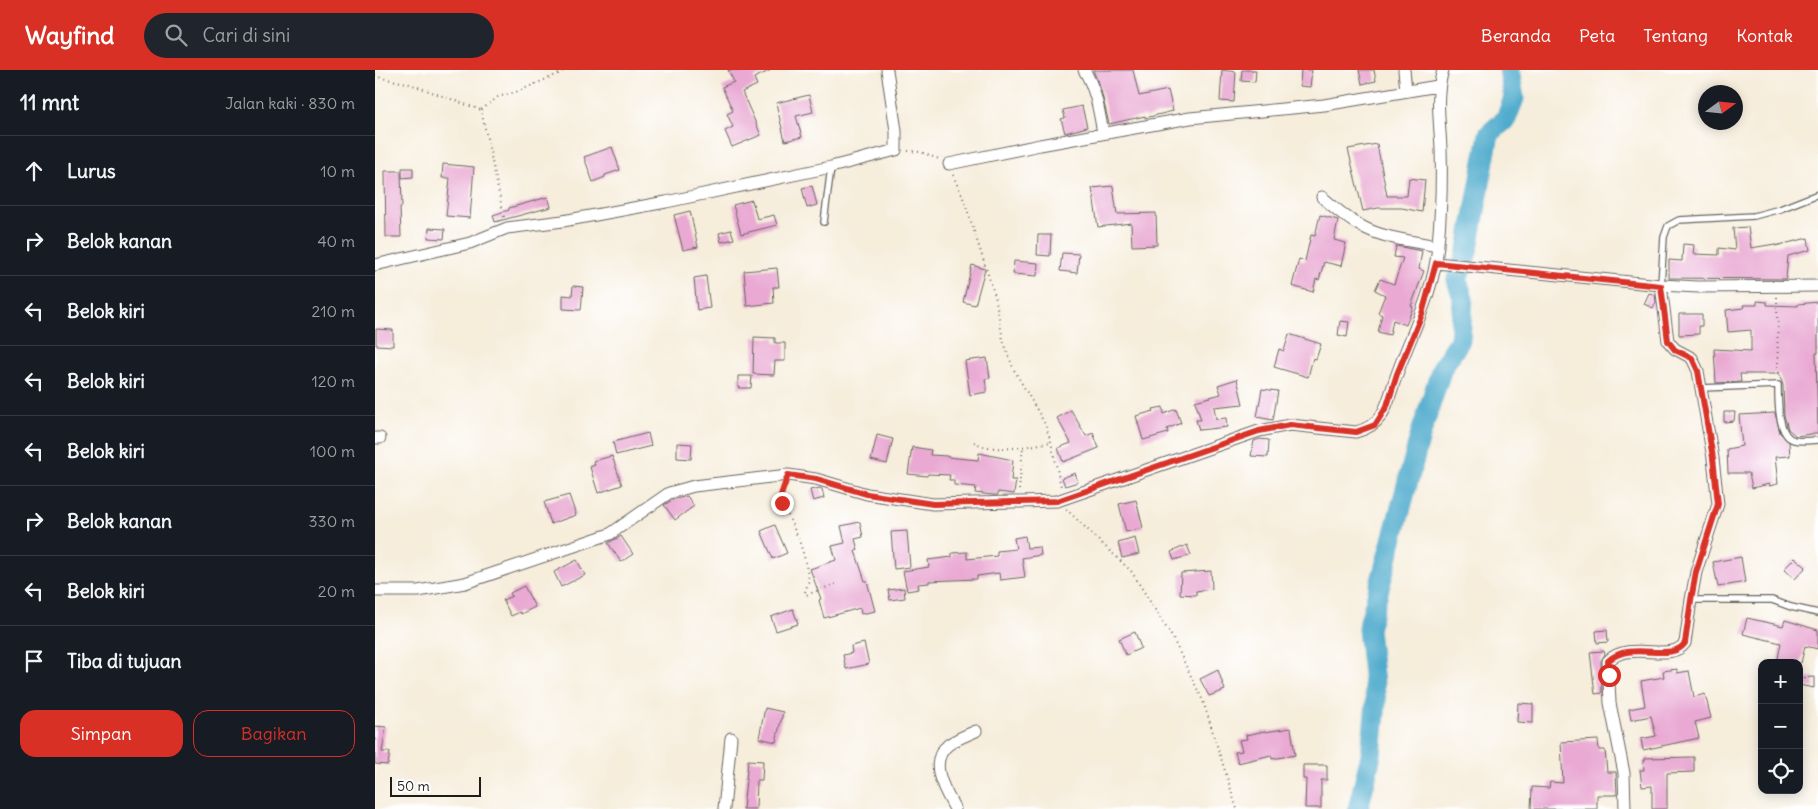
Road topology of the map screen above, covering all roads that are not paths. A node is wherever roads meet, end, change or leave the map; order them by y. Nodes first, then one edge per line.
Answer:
1 (887, 70) edge
2 (1084, 70) edge
3 (1404, 70) edge
4 (1443, 70) edge
5 (1438, 86) junction
6 (1406, 90) junction
7 (1103, 133) junction
8 (949, 164) road end
9 (831, 168) junction
10 (1818, 194) edge
11 (1322, 197) dead end
12 (824, 222) dead end
13 (1438, 246) junction
14 (1436, 263) junction
15 (375, 265) edge
16 (1661, 286) junction
17 (1818, 286) edge
18 (1701, 388) junction
19 (1818, 440) edge
20 (375, 591) edge
21 (1691, 600) junction
22 (1818, 613) edge
23 (976, 731) dead end
24 (731, 738) dead end
25 (725, 809) edge
26 (955, 809) edge
27 (1625, 809) edge

1 - 9 street
2 - 7 street
3 - 6 street
4 - 5 street
5 - 6 street
5 - 13 street
6 - 7 street
7 - 8 street
9 - 12 lane
9 - 15 street
10 - 16 lane
11 - 13 street
13 - 14 street
14 - 16 street
14 - 20 street
16 - 17 street
16 - 18 street
18 - 19 lane
18 - 21 street
21 - 22 lane
21 - 27 street
23 - 26 street
24 - 25 street

